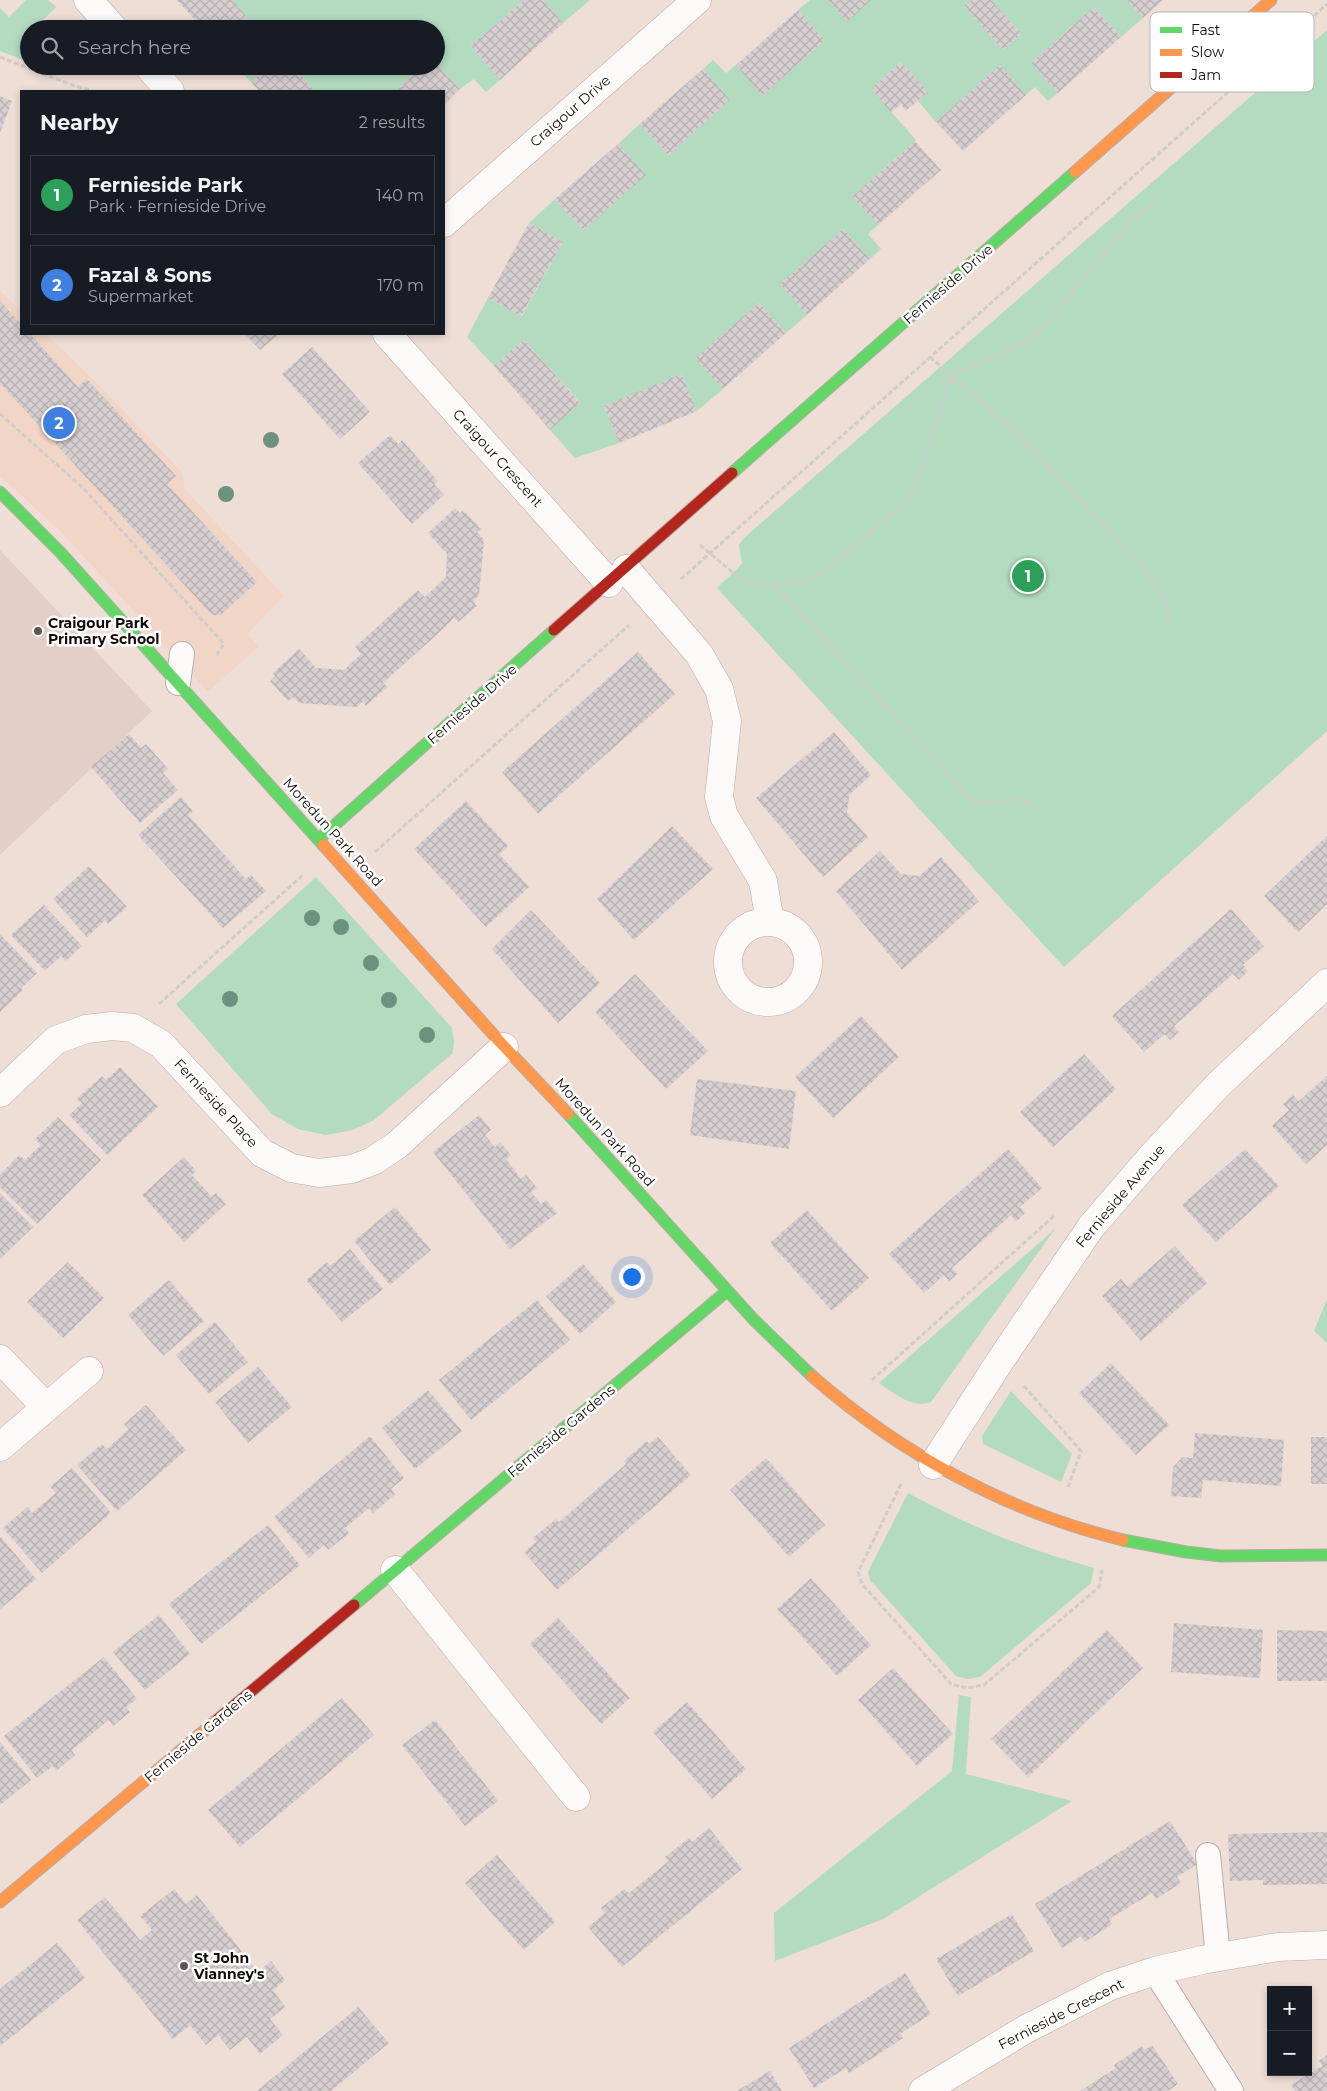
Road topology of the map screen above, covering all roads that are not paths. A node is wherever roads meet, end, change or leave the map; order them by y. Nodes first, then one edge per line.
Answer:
1 (88, 0) edge
2 (696, 0) edge
3 (1272, 0) edge
4 (1258, 12) edge
5 (106, 20) edge
6 (156, 75) edge
7 (169, 90) edge
8 (1167, 92) edge
9 (445, 222) edge
10 (388, 335) edge
11 (0, 492) edge
12 (617, 576) junction
13 (182, 654) dead end
14 (184, 690) junction
15 (319, 839) junction
16 (770, 922) dead end
17 (1327, 983) edge
18 (504, 1047) junction
19 (0, 1092) edge
20 (726, 1291) junction
21 (0, 1359) edge
22 (89, 1371) dead end
23 (46, 1407) junction
24 (0, 1447) edge
25 (933, 1465) junction
26 (1327, 1555) edge
27 (395, 1570) junction
28 (576, 1797) dead end
29 (1208, 1855) dead end
30 (3, 1895) edge
31 (1327, 1945) edge
32 (1218, 1957) junction
33 (1155, 1971) junction
34 (923, 2091) edge
35 (1232, 2091) edge

1 - 5 street
2 - 9 street, Craigour Drive
3 - 4 street, Fernieside Drive
6 - 7 street
8 - 12 street, Fernieside Drive
10 - 12 street, Craigour Crescent
11 - 14 street, Moredun Park Road
12 - 15 street, Fernieside Drive
12 - 16 street
13 - 14 lane
14 - 15 street, Moredun Park Road
15 - 18 street, Moredun Park Road
17 - 25 street, Fernieside Avenue
18 - 19 street, Fernieside Place
18 - 20 street, Moredun Park Road
20 - 25 street, Moredun Park Road
20 - 27 street, Fernieside Gardens
21 - 23 street
22 - 23 street
23 - 24 street
25 - 26 street, Moredun Park Road
27 - 28 street
27 - 30 street, Fernieside Gardens
29 - 32 lane
31 - 32 street, Fernieside Crescent
32 - 33 street, Fernieside Crescent
33 - 34 street, Fernieside Crescent
33 - 35 lane

